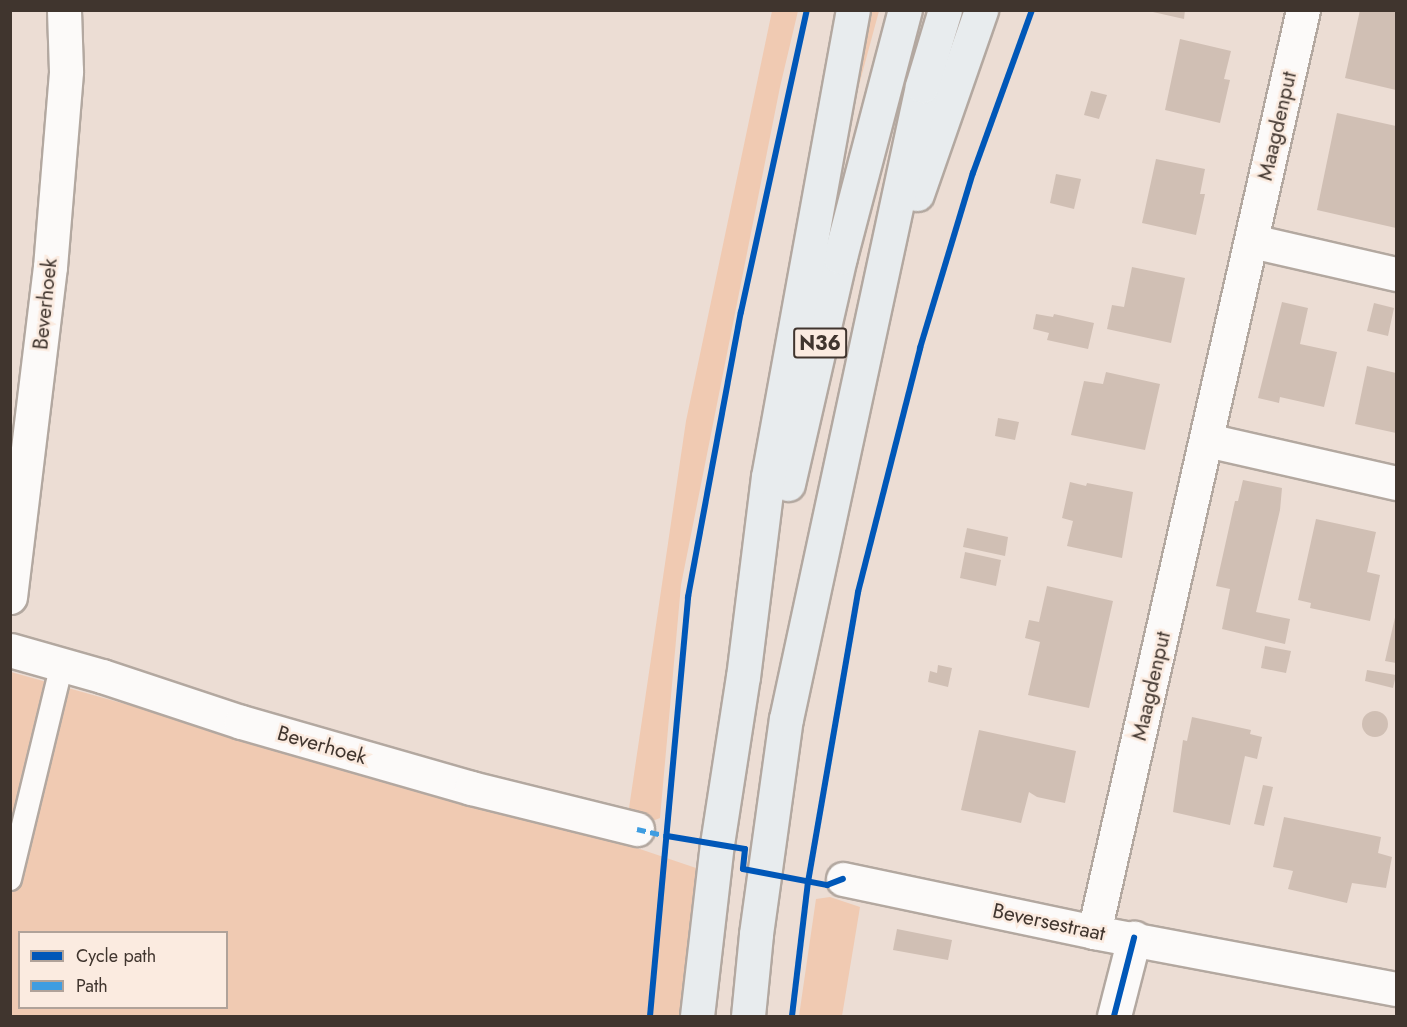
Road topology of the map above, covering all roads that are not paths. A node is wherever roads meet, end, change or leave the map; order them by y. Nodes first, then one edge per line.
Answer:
1 (64, 10) edge
2 (853, 10) edge
3 (905, 10) edge
4 (945, 10) edge
5 (981, 10) edge
6 (1303, 10) edge
7 (1252, 242) junction
8 (1396, 274) edge
9 (868, 334) junction
10 (1207, 440) junction
11 (1396, 483) edge
12 (10, 597) edge
13 (10, 650) edge
14 (62, 664) junction
15 (743, 677) junction
16 (637, 829) dead end
17 (10, 879) edge
18 (843, 879) dead end
19 (1094, 932) junction
20 (1134, 938) junction
21 (1396, 989) edge
22 (697, 1017) edge
23 (748, 1017) edge
24 (1114, 1017) edge

1 - 12 street, Beverhoek
2 - 15 main road
3 - 15 main road, N36
4 - 9 main road, N36
5 - 9 main road
6 - 7 street, Maagdenput
7 - 8 street
7 - 10 street, Maagdenput
9 - 23 main road, N36
10 - 11 street
10 - 19 street, Maagdenput
13 - 14 street, Beverhoek
14 - 16 street, Beverhoek
14 - 17 lane
15 - 22 main road, N36
18 - 19 street, Beversestraat
19 - 20 street, Beversestraat
20 - 21 street, Beversestraat
20 - 24 street

